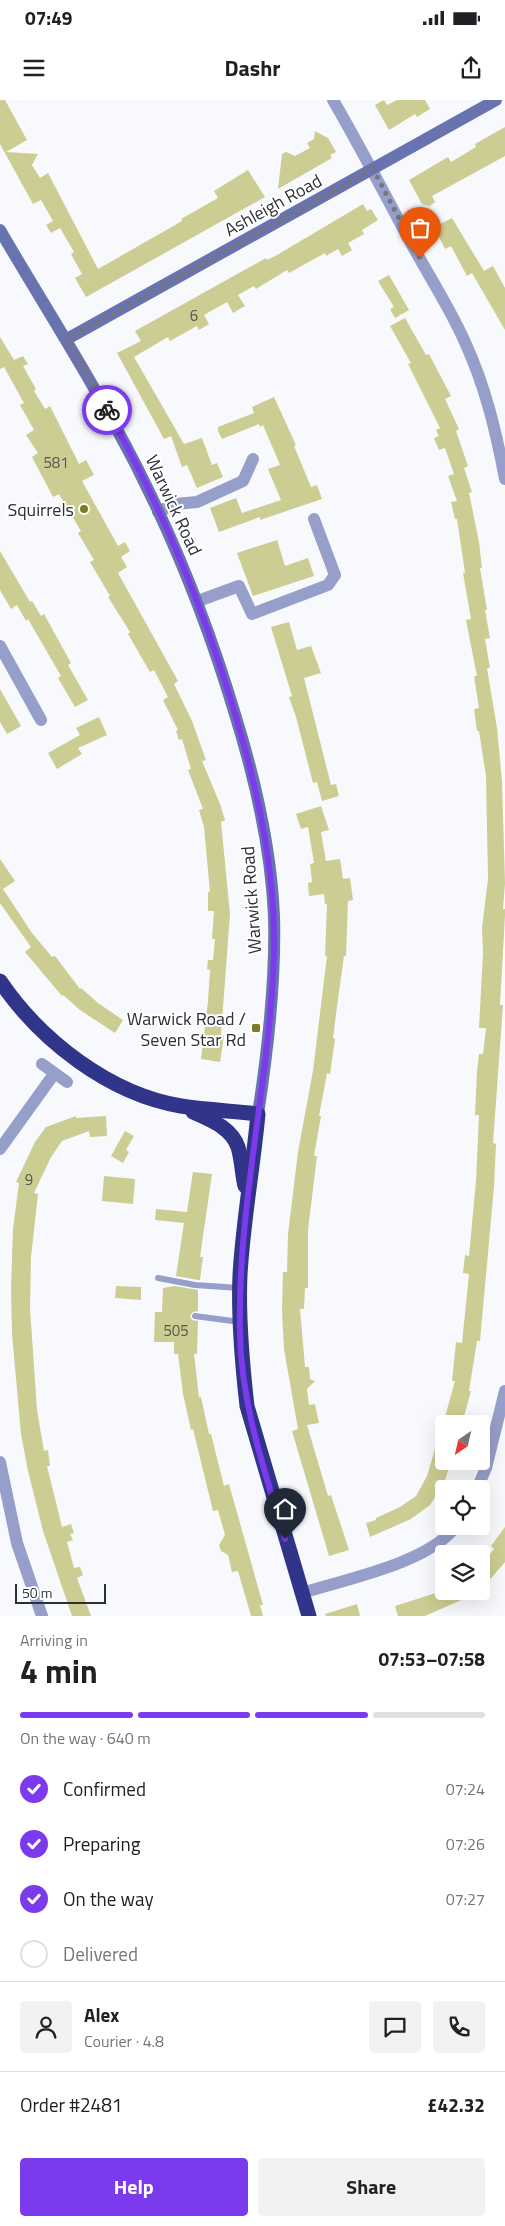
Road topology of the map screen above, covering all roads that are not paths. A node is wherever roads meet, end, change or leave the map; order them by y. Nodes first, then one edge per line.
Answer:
1 (333, 100) edge
2 (496, 100) edge
3 (373, 169) junction
4 (0, 230) edge
5 (67, 339) junction
6 (253, 459) dead end
7 (505, 478) edge
8 (158, 512) junction
9 (314, 520) dead end
10 (198, 601) junction
11 (0, 646) edge
12 (41, 720) dead end
13 (0, 980) edge
14 (42, 1064) dead end
15 (54, 1074) junction
16 (67, 1082) dead end
17 (181, 1106) junction
18 (258, 1114) junction
19 (0, 1150) edge
20 (248, 1195) junction
21 (158, 1278) dead end
22 (240, 1288) junction
23 (195, 1316) dead end
24 (240, 1322) junction
25 (505, 1390) edge
26 (0, 1462) edge
27 (481, 1480) edge
28 (446, 1535) edge
29 (302, 1593) junction
30 (42, 1616) edge
31 (309, 1616) edge

1 - 3 street
2 - 3 main road, Ashleigh Road
3 - 5 main road, Ashleigh Road
3 - 7 street
4 - 5 main road, Warwick Road
5 - 8 main road, Warwick Road
6 - 8 street
8 - 10 main road, Warwick Road
9 - 10 street
10 - 18 main road, Warwick Road
11 - 12 street
13 - 17 highway
14 - 15 street
15 - 16 street
15 - 19 street
17 - 18 highway
17 - 20 highway
18 - 20 highway, Warwick Road
20 - 22 highway, Warwick Road
21 - 22 lane
22 - 24 highway, Warwick Road
23 - 24 lane
24 - 29 highway, Warwick Road
25 - 27 street
26 - 30 street
28 - 29 street
29 - 31 highway, Warwick Road

